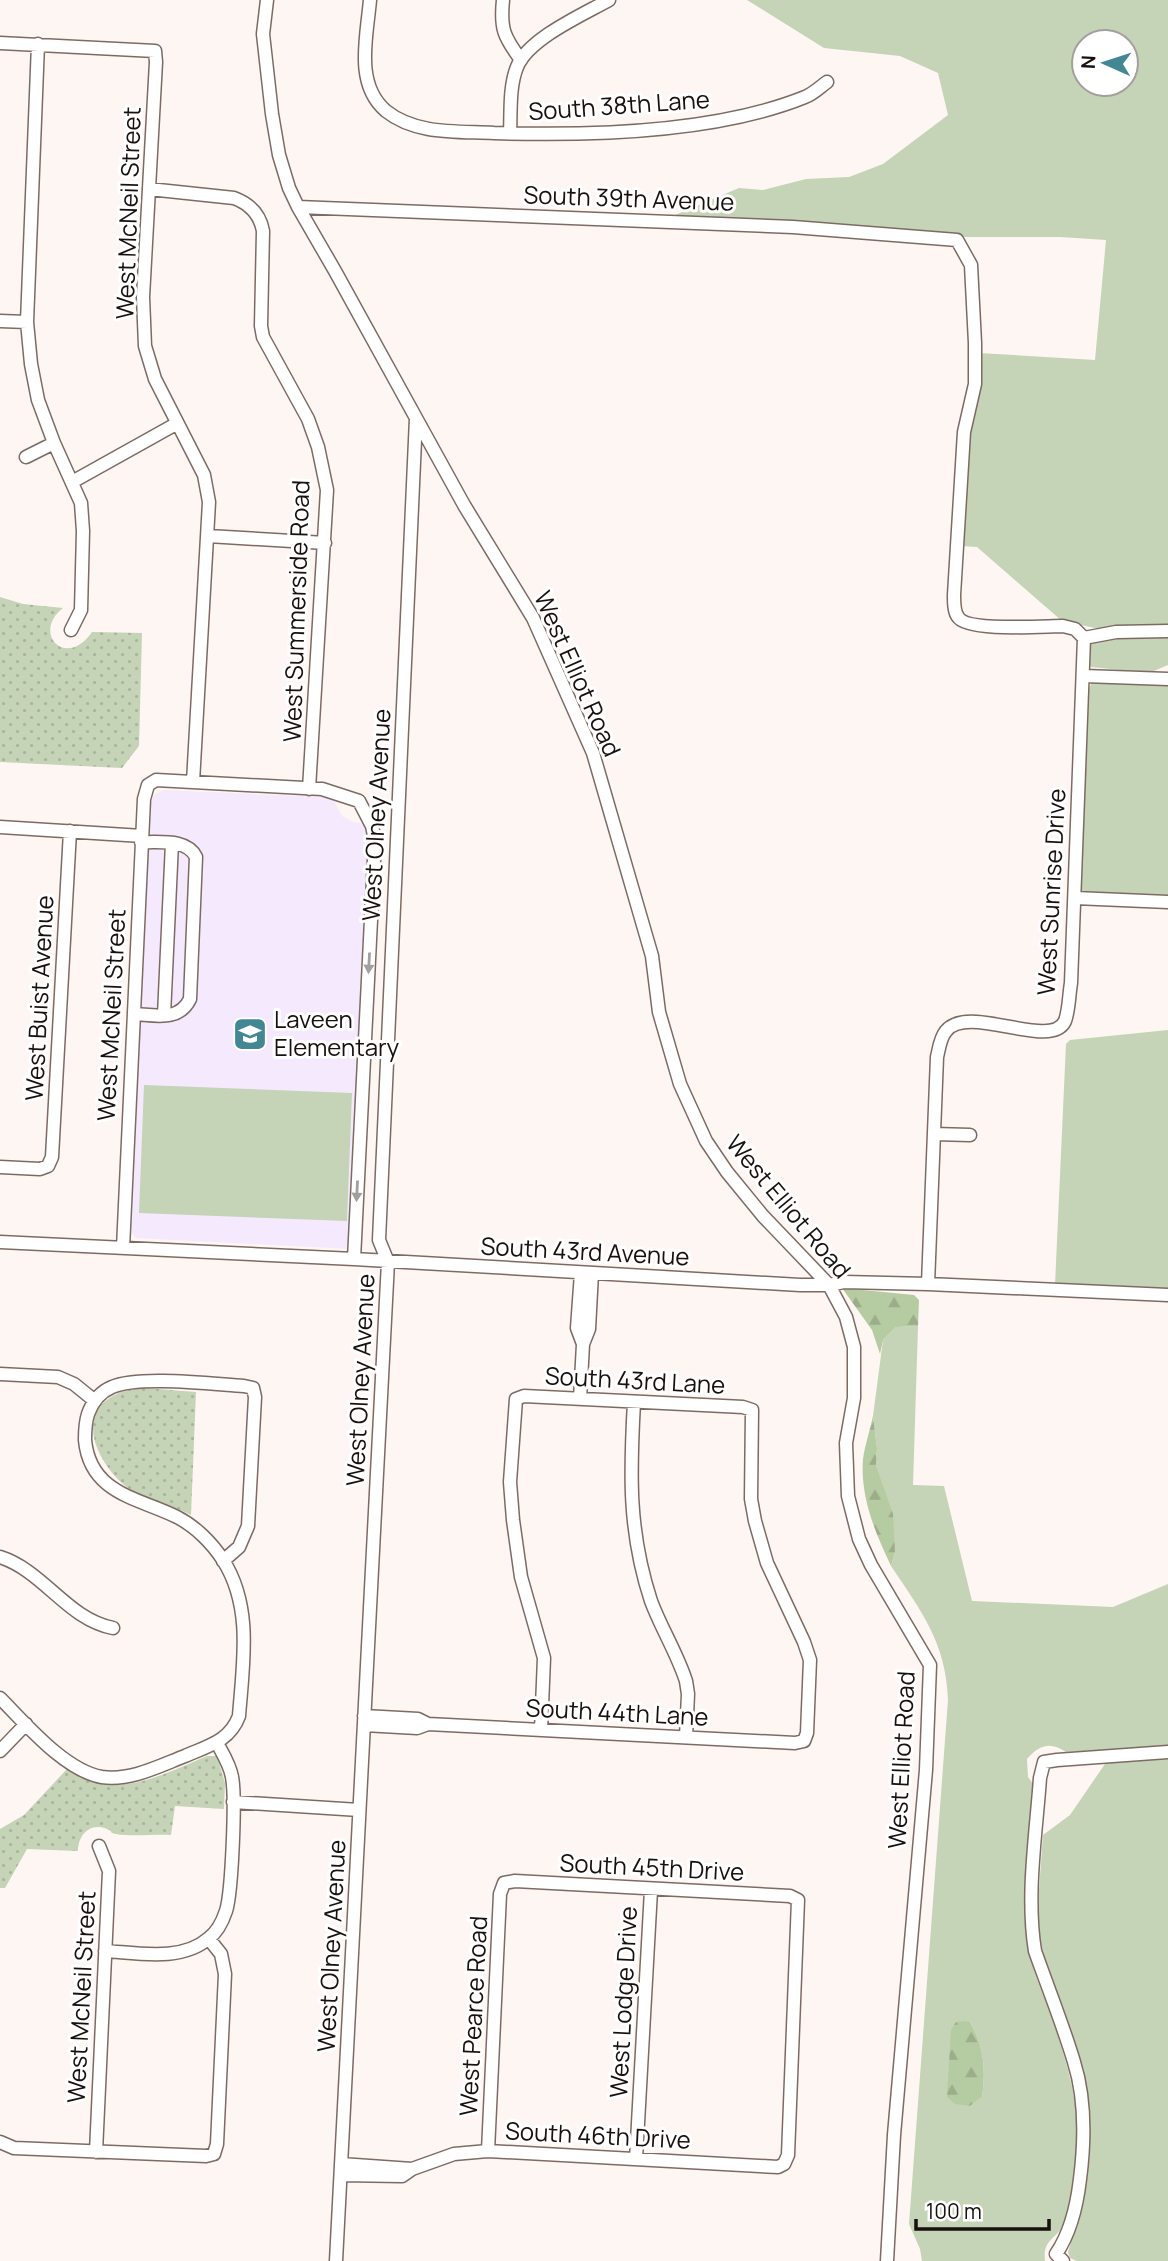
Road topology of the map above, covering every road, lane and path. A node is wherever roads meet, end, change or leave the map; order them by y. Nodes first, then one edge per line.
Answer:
1 (267, 0) edge
2 (370, 0) edge
3 (503, 0) edge
4 (609, 0) edge
5 (0, 43) edge
6 (38, 44) junction
7 (521, 60) junction
8 (827, 82) dead end
9 (510, 133) junction
10 (149, 190) junction
11 (298, 207) junction
12 (0, 321) edge
13 (27, 322) junction
14 (416, 418) junction
15 (176, 424) junction
16 (54, 443) junction
17 (26, 457) dead end
18 (72, 482) junction
19 (208, 536) junction
20 (325, 543) junction
21 (71, 631) dead end
22 (1168, 631) edge
23 (1084, 638) junction
24 (1084, 676) junction
25 (1168, 678) edge
26 (193, 782) junction
27 (309, 789) junction
28 (0, 827) edge
29 (69, 831) junction
30 (141, 839) junction
31 (172, 843) junction
32 (1075, 898) junction
33 (1168, 902) edge
34 (134, 1014) junction
35 (164, 1015) junction
36 (934, 1134) junction
37 (970, 1135) dead end
38 (0, 1167) edge
39 (0, 1242) edge
40 (123, 1248) junction
41 (354, 1259) junction
42 (387, 1262) junction
43 (586, 1273) junction
44 (929, 1284) junction
45 (829, 1285) junction
46 (1168, 1295) edge
47 (0, 1374) edge
48 (580, 1399) junction
49 (94, 1401) junction
50 (634, 1402) junction
51 (0, 1557) edge
52 (223, 1561) junction
53 (113, 1628) dead end
54 (0, 1698) edge
55 (364, 1721) junction
56 (26, 1724) junction
57 (541, 1730) junction
58 (686, 1737) junction
59 (804, 1741) joint
60 (217, 1743) junction
61 (0, 1751) edge
62 (1168, 1752) edge
63 (233, 1802) junction
64 (359, 1810) junction
65 (99, 1846) dead end
66 (503, 1883) joint
67 (651, 1890) junction
68 (209, 1939) junction
69 (105, 1951) junction
70 (0, 2142) edge
71 (488, 2151) junction
72 (96, 2152) junction
73 (636, 2159) junction
74 (784, 2164) joint
75 (341, 2169) junction
76 (1060, 2258) edge
77 (336, 2261) edge
78 (887, 2261) edge

1 - 11 street, West Elliot Road
2 - 9 street, South 38th Lane
3 - 7 street
4 - 7 street
5 - 6 street
6 - 10 street, West McNeil Street
6 - 13 street
7 - 9 street
8 - 9 street, South 38th Lane
10 - 15 street, West McNeil Street
10 - 20 street, West Summerside Road
11 - 14 street, West Elliot Road
11 - 23 street, South 39th Avenue
12 - 13 street
13 - 16 street
14 - 42 street, West Olney Avenue
14 - 45 street, West Elliot Road
15 - 18 street
15 - 19 street, West McNeil Street
16 - 17 street
16 - 18 street
18 - 21 street
19 - 20 street
19 - 26 street, West McNeil Street
20 - 27 street, West Summerside Road
22 - 23 street
23 - 24 street, West Sunrise Drive
24 - 25 street
24 - 32 street, West Sunrise Drive
26 - 27 street
26 - 30 street, West McNeil Street
27 -> 41 street
28 - 29 street
29 - 30 street
29 - 38 street, West Buist Avenue
30 - 31 street
30 - 34 street, West McNeil Street
31 - 35 street
31 - 35 street
32 - 33 street
32 - 36 street, West Sunrise Drive
34 - 35 street
34 - 40 street, West McNeil Street
36 - 37 street
36 - 44 street, West Sunrise Drive
39 - 40 street, South 43rd Avenue
40 - 41 street, South 43rd Avenue
41 - 42 street, South 43rd Avenue
42 - 43 street, South 43rd Avenue
42 - 55 street, West Olney Avenue
43 - 45 street, South 43rd Avenue
43 - 48 street
44 - 45 street, South 43rd Avenue
44 - 46 street, South 43rd Avenue
45 - 78 street, West Elliot Road
47 - 49 street
48 - 50 street, South 43rd Lane
48 - 57 street, South 43rd Lane
49 - 52 street
49 - 52 street
50 - 58 street
50 - 59 street, South 43rd Lane
51 - 53 street
52 - 60 street
54 - 56 street
55 - 57 street, South 44th Lane
55 - 64 street, West Olney Avenue
56 - 60 street
56 - 61 street
57 - 58 street, South 44th Lane
58 - 59 street, South 44th Lane
60 - 63 street
62 - 76 street
63 - 64 street
63 - 68 street
64 - 75 street, West Olney Avenue
65 - 69 street, West McNeil Street
66 - 67 street, South 45th Drive
66 - 71 street, West Pearce Road
67 - 73 street, West Lodge Drive
67 - 74 street, South 45th Drive
68 - 69 street
68 - 72 street
69 - 72 street, West McNeil Street
70 - 72 street
71 - 73 street, South 46th Drive
71 - 75 street, South 46th Drive
73 - 74 street, South 46th Drive
75 - 77 street, West Olney Avenue

